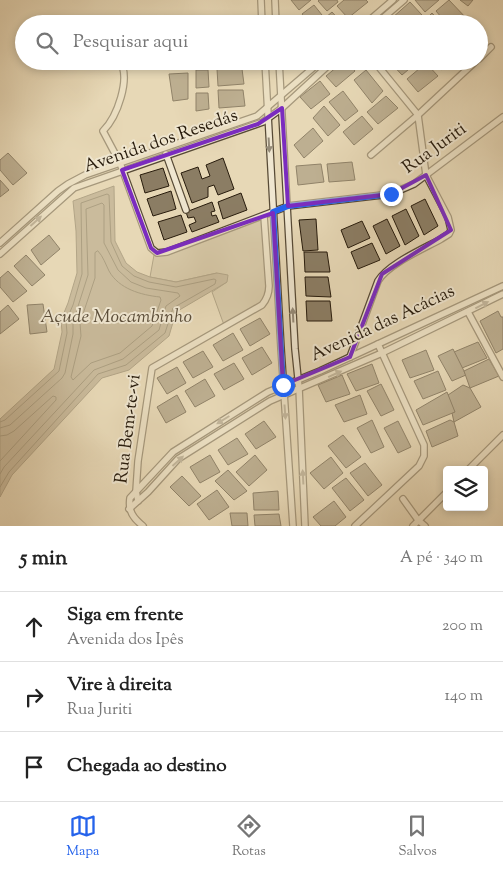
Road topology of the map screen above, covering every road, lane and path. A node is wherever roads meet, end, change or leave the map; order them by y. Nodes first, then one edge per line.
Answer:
1 (261, 0) edge
2 (274, 0) edge
3 (404, 0) edge
4 (391, 1) edge
5 (396, 8) junction
6 (262, 15) edge
7 (275, 15) edge
8 (376, 15) edge
9 (387, 15) edge
10 (492, 47) dead end
11 (488, 51) edge
12 (124, 70) edge
13 (266, 70) edge
14 (279, 70) edge
15 (311, 70) edge
16 (323, 70) edge
17 (381, 70) edge
18 (466, 70) edge
19 (281, 96) junction
20 (268, 108) junction
21 (282, 108) junction
22 (418, 115) junction
23 (503, 117) edge
24 (268, 118) junction
25 (163, 148) junction
26 (166, 155) junction
27 (371, 155) dead end
28 (120, 163) junction
29 (122, 170) junction
30 (426, 175) junction
31 (288, 206) junction
32 (186, 210) dead end
33 (273, 212) junction
34 (264, 216) junction
35 (0, 243) edge
36 (0, 254) edge
37 (503, 286) edge
38 (503, 294) edge
39 (468, 312) junction
40 (378, 344) junction
41 (382, 353) junction
42 (350, 357) junction
43 (503, 377) edge
44 (298, 379) junction
45 (283, 385) junction
46 (299, 388) junction
47 (284, 394) junction
48 (503, 435) edge
49 (472, 466) edge
50 (136, 491) junction
51 (443, 496) edge
52 (141, 499) junction
53 (403, 499) dead end
54 (129, 509) junction
55 (418, 520) junction
56 (143, 526) edge
57 (293, 526) edge
58 (305, 526) edge
59 (355, 526) edge
60 (413, 526) edge
61 (425, 526) edge

1 - 6 street
2 - 7 street
3 - 5 street
4 - 5 street
4 - 8 street
5 - 9 street
10 - 11 street
12 - 28 street
13 - 20 street
14 - 19 street
15 - 19 street, Avenida dos Resedás
16 - 21 street, Avenida dos Resedás
17 - 22 street
18 - 22 street
19 - 20 street, Avenida dos Resedás
19 - 21 street
20 - 24 street
20 - 25 street, Avenida dos Resedás
21 - 24 street, Avenida dos Resedás
21 - 31 street
22 - 27 street
22 - 30 street
23 - 30 street, Rua Juriti
24 - 26 street, Avenida dos Resedás
24 -> 33 street
25 - 26 street
25 - 28 street, Avenida dos Resedás
26 - 29 street, Avenida dos Resedás
26 - 32 street
28 - 29 street
28 - 35 street, Avenida dos Resedás
29 - 34 street, Rua Juriti
36 -> 29 street, Avenida dos Resedás
30 - 31 street, Rua Juriti
30 - 42 street
31 - 33 street, Rua Juriti
44 -> 31 street
33 - 34 street, Rua Juriti
33 - 45 street
34 - 50 street, Rua Bem-te-vi
37 - 40 street, Avenida das Acácias
39 -> 38 street, Avenida das Acácias
39 - 41 street, Avenida das Acácias
39 - 43 street
40 - 41 street
40 - 42 street, Avenida das Acácias
46 -> 41 street, Avenida das Acácias
41 - 59 street
42 - 44 street, Avenida das Acácias
44 - 45 street, Avenida das Acácias
44 - 46 street
45 - 47 street
45 -> 50 street, Avenida das Acácias
46 - 47 street, Avenida das Acácias
58 -> 46 street
52 -> 47 street, Avenida das Acácias
47 -> 57 street
48 - 49 street
50 - 52 street, Rua Bem-te-vi
50 - 54 street, Avenida das Acácias
51 - 55 street
52 - 54 street, Avenida das Acácias
53 - 55 street
54 - 56 street
55 - 60 street
55 - 61 street

